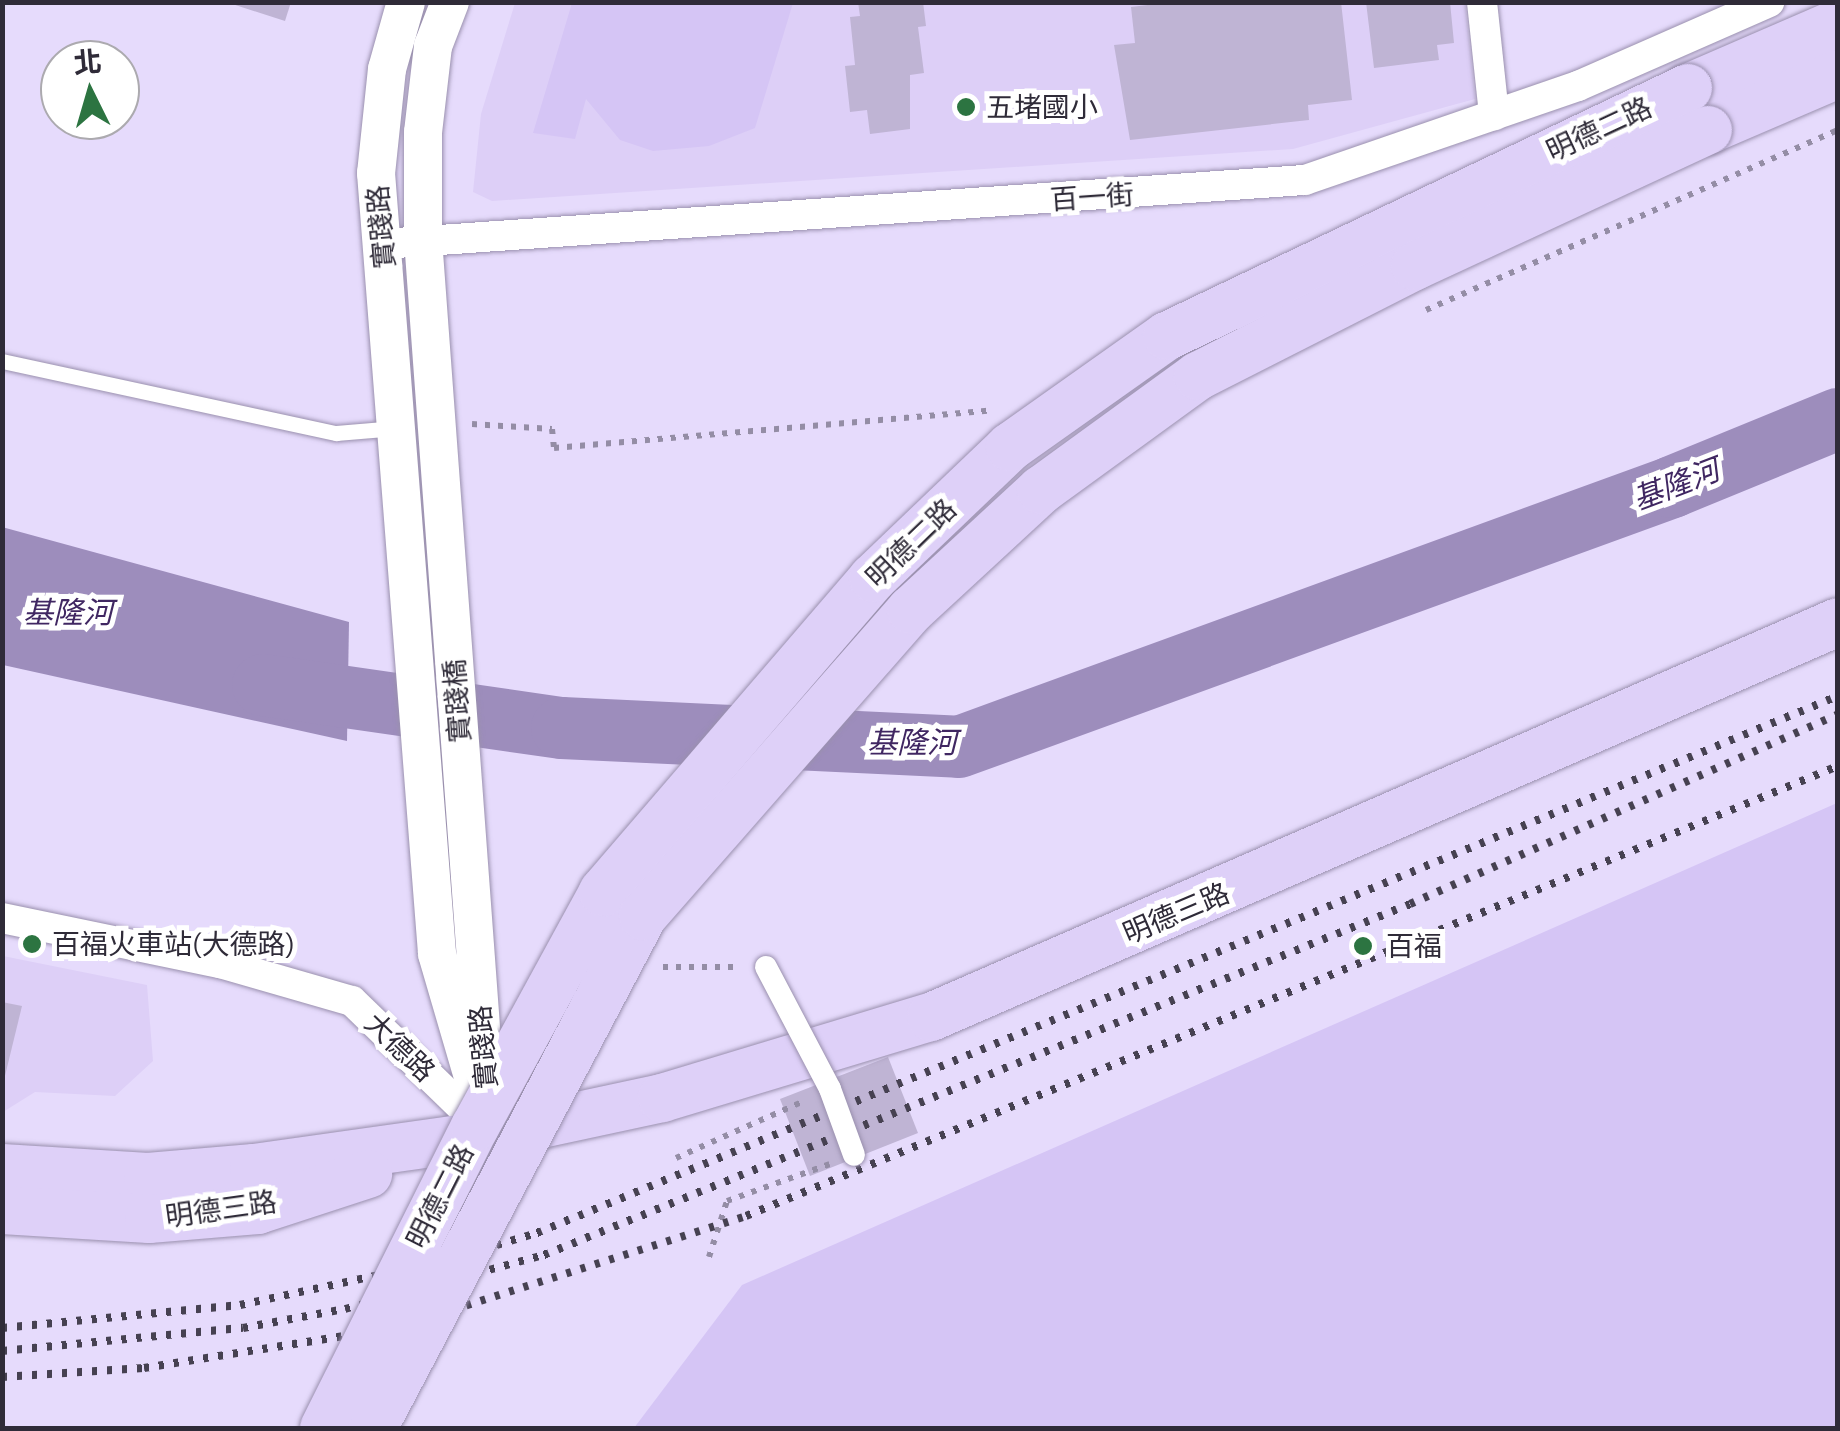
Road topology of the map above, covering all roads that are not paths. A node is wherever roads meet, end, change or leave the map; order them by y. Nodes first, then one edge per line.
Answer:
1 (406, 2) edge
2 (450, 2) edge
3 (1482, 2) edge
4 (1769, 2) edge
5 (1838, 23) edge
6 (1838, 74) edge
7 (1494, 115) junction
8 (422, 240) junction
9 (382, 244) junction
10 (2, 361) edge
11 (398, 441) junction
12 (439, 451) joint
13 (1838, 622) edge
14 (2, 918) edge
15 (475, 951) joint
16 (436, 954) joint
17 (766, 967) road end
18 (490, 1135) junction
19 (854, 1155) road end
20 (2, 1168) edge
21 (2, 1210) edge
22 (324, 1428) edge
23 (373, 1428) edge

1 - 9 street, 實踐路
2 - 8 street, 實踐路
3 - 7 street
4 - 7 street, 百一街
5 - 22 main road, 明德二路, bridge
6 - 23 main road, 明德二路, bridge
7 - 8 street, 百一街
8 - 9 street, 百一街
8 - 12 street, 實踐路
9 - 11 street, 實踐路
10 - 11 lane
11 - 16 street, 實踐橋
12 - 15 street, 實踐橋
13 - 18 main road, 明德三路
14 - 18 street, 大德路
15 - 18 street, 實踐路
16 - 18 street, 實踐路
17 - 19 street, bridge
18 - 20 main road, 明德三路
18 - 21 main road, 明德三路

